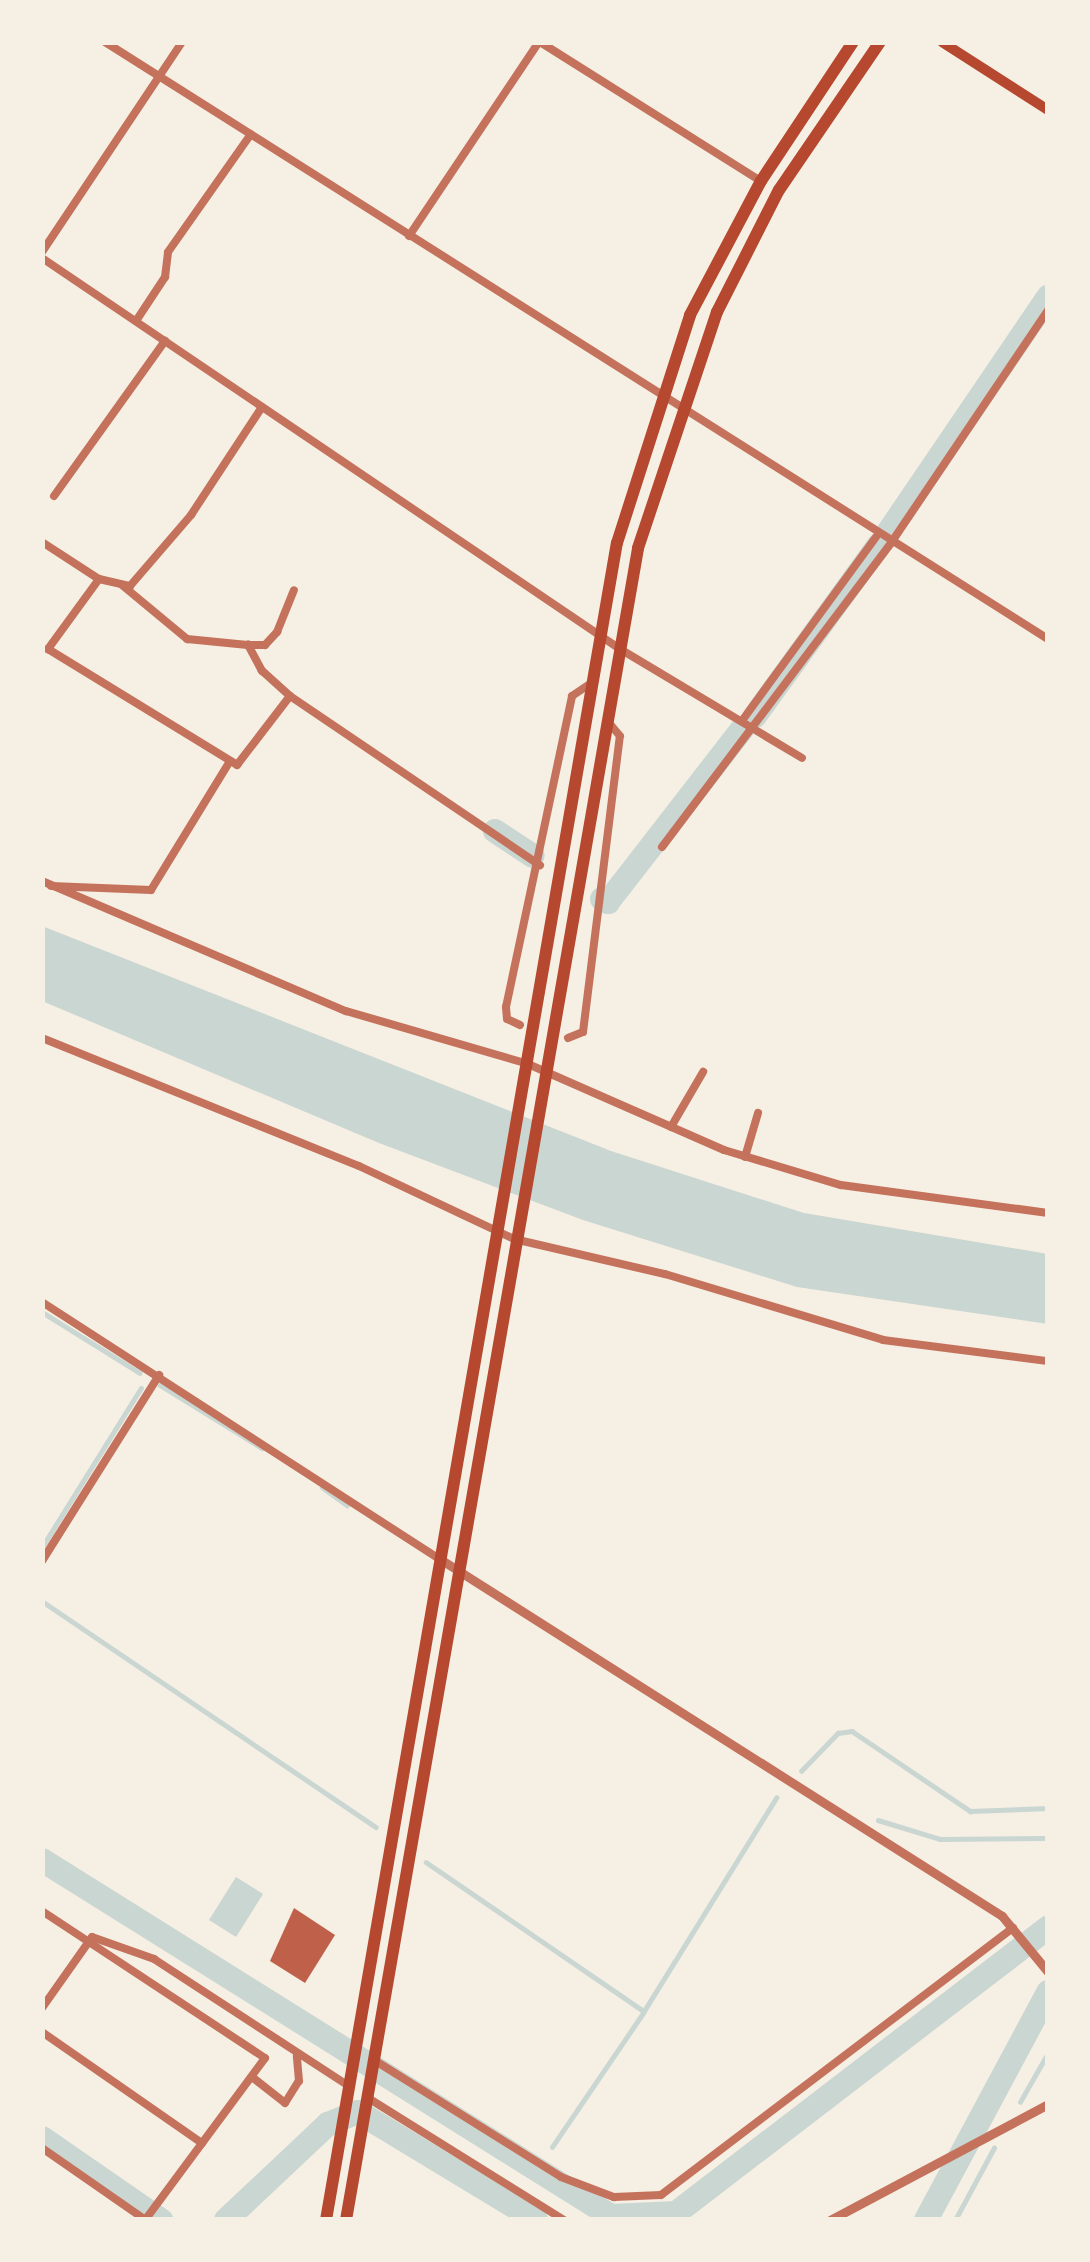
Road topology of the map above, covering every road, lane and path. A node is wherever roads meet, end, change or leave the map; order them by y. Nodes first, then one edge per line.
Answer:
1 (105, 42) edge
2 (182, 42) edge
3 (539, 42) edge
4 (853, 42) edge
5 (880, 42) edge
6 (942, 42) edge
7 (161, 77) junction
8 (1048, 110) edge
9 (251, 134) junction
10 (761, 181) junction
11 (409, 236) junction
12 (42, 255) edge
13 (1048, 310) edge
14 (136, 321) junction
15 (164, 341) junction
16 (661, 394) junction
17 (680, 404) junction
18 (262, 406) junction
19 (54, 496) dead end
20 (876, 537) junction
21 (42, 542) edge
22 (891, 543) junction
23 (99, 579) junction
24 (121, 584) junction
25 (294, 590) dead end
26 (601, 636) junction
27 (1048, 639) edge
28 (248, 645) junction
29 (620, 649) junction
30 (45, 653) edge
31 (593, 682) junction
32 (290, 696) junction
33 (744, 718) junction
34 (610, 724) junction
35 (754, 727) junction
36 (802, 758) dead end
37 (230, 760) junction
38 (662, 847) dead end
39 (540, 866) junction
40 (47, 884) edge
41 (520, 1025) dead end
42 (42, 1038) edge
43 (568, 1038) dead end
44 (528, 1064) junction
45 (703, 1072) dead end
46 (544, 1079) junction
47 (758, 1113) dead end
48 (671, 1127) junction
49 (745, 1156) junction
50 (1048, 1214) edge
51 (498, 1231) junction
52 (514, 1239) junction
53 (42, 1302) edge
54 (1048, 1361) edge
55 (159, 1375) junction
56 (440, 1558) junction
57 (42, 1561) edge
58 (464, 1574) junction
59 (42, 1911) edge
60 (1016, 1931) junction
61 (89, 1941) junction
62 (1048, 1972) edge
63 (42, 2008) edge
64 (42, 2032) edge
65 (298, 2056) junction
66 (372, 2061) junction
67 (252, 2077) junction
68 (349, 2086) junction
69 (367, 2097) junction
70 (1048, 2104) edge
71 (202, 2143) junction
72 (42, 2148) edge
73 (148, 2216) edge
74 (326, 2220) edge
75 (346, 2220) edge
76 (564, 2220) edge
77 (830, 2220) edge

1 - 7 street
2 - 7 street
3 - 10 street
3 - 11 street
4 - 10 highway
5 - 17 highway
6 - 8 main road
7 - 9 street
7 - 12 street
9 - 11 street
9 - 14 street
10 - 16 highway
11 - 16 street
12 - 14 street
13 - 22 street
14 - 15 street
15 - 18 street
15 - 19 street
16 - 17 street
16 - 26 highway
17 - 20 street
17 - 29 highway
18 - 24 street
18 - 26 street
20 - 22 street
20 - 33 street
21 - 23 street
22 - 27 street
22 - 35 street
23 - 24 street
23 - 30 street
24 - 28 street
25 - 28 street
26 - 29 street
26 - 31 highway
28 - 32 street
29 - 33 street
29 - 34 highway
30 - 37 street
31 - 39 street
31 - 44 highway
32 - 37 street
32 - 39 street
33 - 35 street
34 - 43 street
34 - 46 highway
35 - 36 street
35 - 38 street
37 - 40 street
39 - 41 street
40 - 44 street
42 - 51 street
44 - 46 street
44 - 51 highway
45 - 48 street
46 - 48 street
46 - 52 highway
47 - 49 street
48 - 49 street
49 - 50 street
51 - 52 street
51 - 56 highway
52 - 54 street
52 - 58 highway
53 - 55 street
55 - 56 street
55 - 57 street
56 - 58 street
56 - 68 highway
58 - 60 street
58 - 66 highway
59 - 61 street
60 - 62 street
60 - 66 street
61 - 63 street
61 - 65 street
61 - 67 street
64 - 71 street
65 - 67 street
65 - 68 street
66 - 69 highway
67 - 71 street
68 - 74 highway
69 - 75 highway
69 - 76 street
70 - 77 street
71 - 73 street
72 - 73 street

